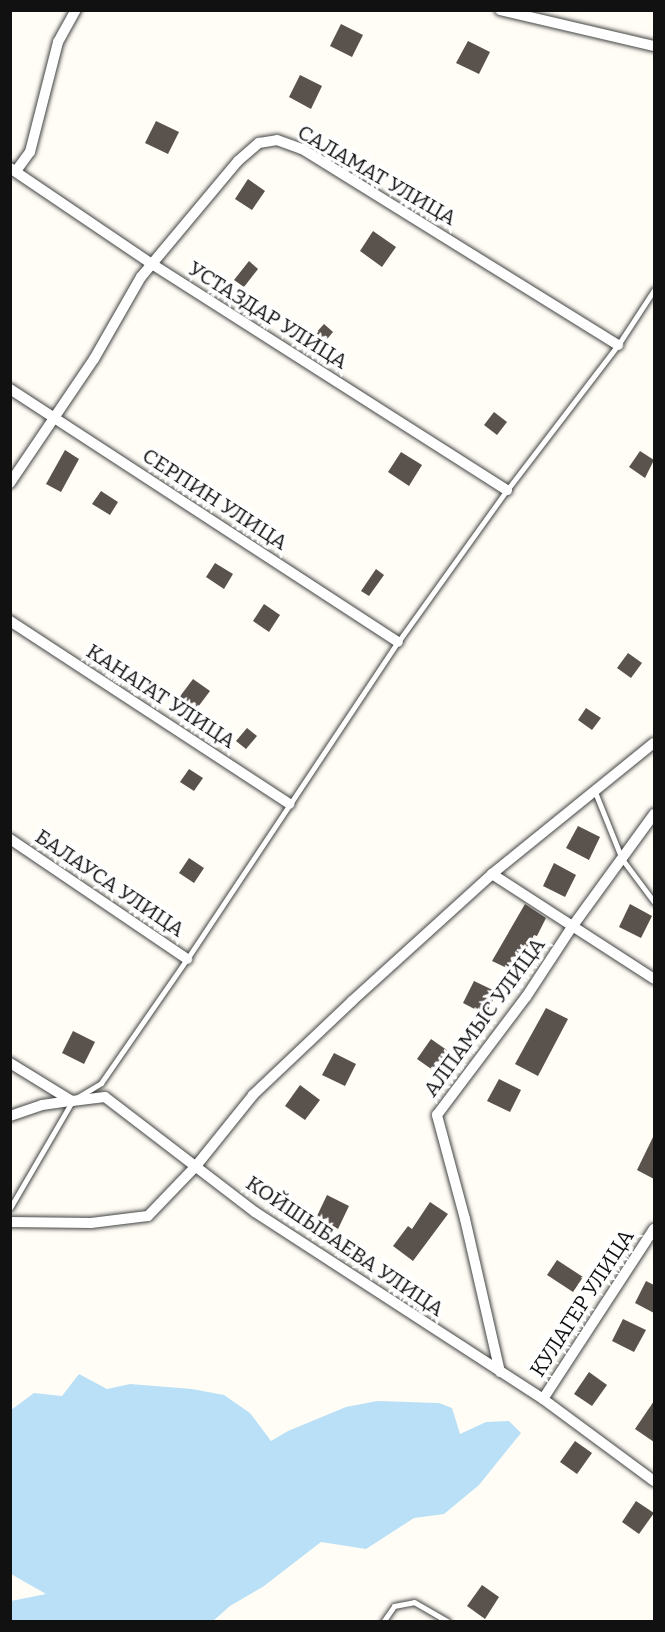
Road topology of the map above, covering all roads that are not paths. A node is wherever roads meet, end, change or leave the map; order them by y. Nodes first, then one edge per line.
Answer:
1 (76, 10) edge
2 (500, 10) edge
3 (654, 46) edge
4 (13, 170) edge
5 (152, 264) junction
6 (654, 290) edge
7 (618, 345) junction
8 (10, 389) edge
9 (56, 418) junction
10 (10, 483) edge
11 (507, 490) junction
12 (10, 621) edge
13 (398, 642) junction
14 (654, 743) edge
15 (594, 791) junction
16 (290, 804) junction
17 (654, 814) edge
18 (10, 839) edge
19 (622, 859) junction
20 (492, 874) junction
21 (654, 902) edge
22 (572, 927) junction
23 (187, 959) junction
24 (654, 980) edge
25 (10, 1063) edge
26 (72, 1101) junction
27 (10, 1116) edge
28 (195, 1166) junction
29 (10, 1208) edge
30 (10, 1222) edge
31 (654, 1229) edge
32 (500, 1372) junction
33 (543, 1399) junction
34 (654, 1481) edge
35 (382, 1622) edge
36 (448, 1622) edge

1 - 4 street
2 - 3 street
4 - 5 street, УСТАЗДАР УЛИЦА
5 - 7 street, САЛАМАТ УЛИЦА
5 - 9 street, САЛАМАТ УЛИЦА
5 - 11 street, УСТАЗДАР УЛИЦА
6 - 7 lane
7 - 11 lane
8 - 9 street, СЕРПИН УЛИЦА
9 - 10 street, САЛАМАТ УЛИЦА
9 - 13 street, СЕРПИН УЛИЦА
11 - 13 lane
12 - 16 street, КАНАГАТ УЛИЦА
13 - 16 lane
14 - 15 street
15 - 19 lane
15 - 20 street
16 - 23 lane
17 - 19 street, АЛПАМЫС УЛИЦА
18 - 23 street, БАЛАУСА УЛИЦА
19 - 21 lane
19 - 22 street, АЛПАМЫС УЛИЦА
20 - 22 street
20 - 28 street
22 - 24 street
22 - 32 street, АЛПАМЫС УЛИЦА
23 - 26 lane
25 - 26 street
26 - 27 street, КОЙШЫБАЕВА УЛИЦА
26 - 28 street, КОЙШЫБАЕВА УЛИЦА
26 - 29 lane
28 - 30 street
28 - 32 street, КОЙШЫБАЕВА УЛИЦА
31 - 33 street, КУЛАГЕР УЛИЦА
32 - 33 street, КОЙШЫБАЕВА УЛИЦА
33 - 34 street, КОЙШЫБАЕВА УЛИЦА
35 - 36 lane

